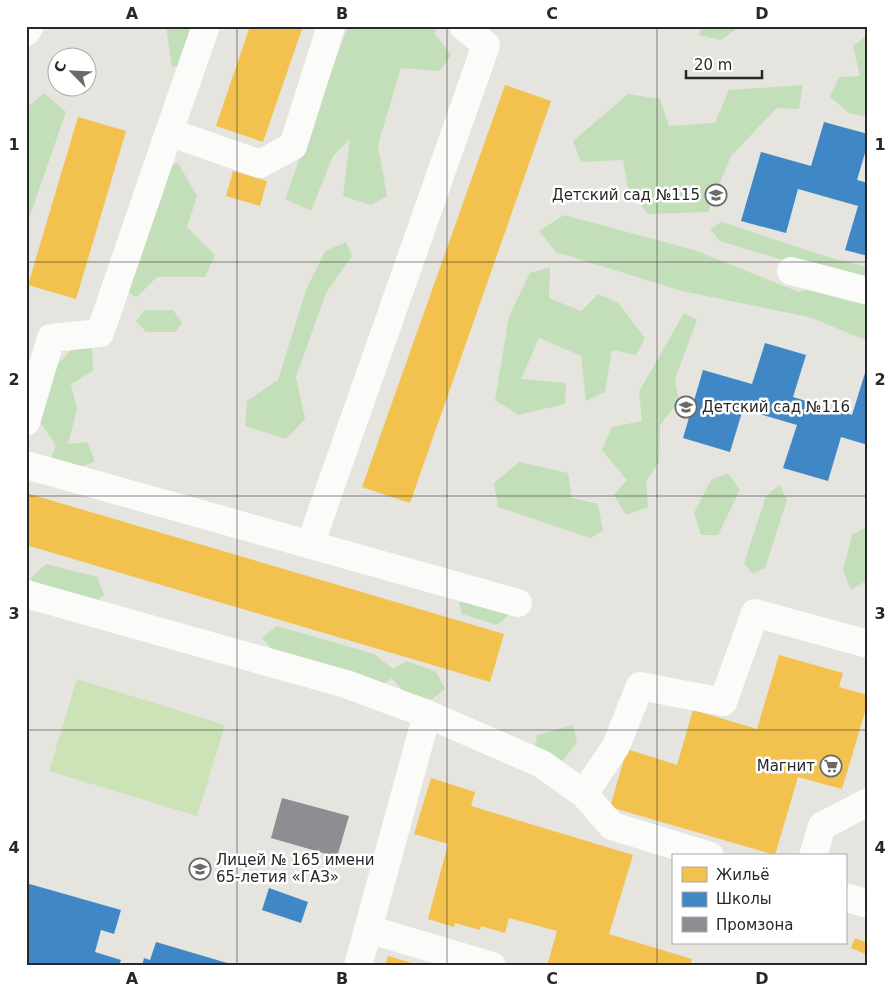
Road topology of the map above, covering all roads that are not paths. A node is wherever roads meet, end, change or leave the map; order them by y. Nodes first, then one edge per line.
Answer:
1 (30, 26) edge
2 (206, 26) edge
3 (331, 26) edge
4 (463, 26) edge
5 (26, 32) edge
6 (169, 132) junction
7 (791, 271) dead end
8 (868, 291) edge
9 (26, 422) edge
10 (26, 464) edge
11 (310, 545) junction
12 (26, 594) edge
13 (518, 603) dead end
14 (868, 644) edge
15 (427, 714) junction
16 (584, 794) junction
17 (868, 802) edge
18 (701, 854) edge
19 (814, 854) edge
20 (846, 897) edge
21 (868, 904) edge
22 (368, 929) junction
23 (358, 966) edge
24 (492, 966) edge

1 - 5 street
2 - 6 street
3 - 6 street
4 - 11 street
6 - 9 street
7 - 8 street
10 - 11 street
11 - 13 street
12 - 15 street
14 - 16 street
15 - 16 street
15 - 22 street
16 - 18 street
17 - 19 street
20 - 21 street
22 - 23 street
22 - 24 street

